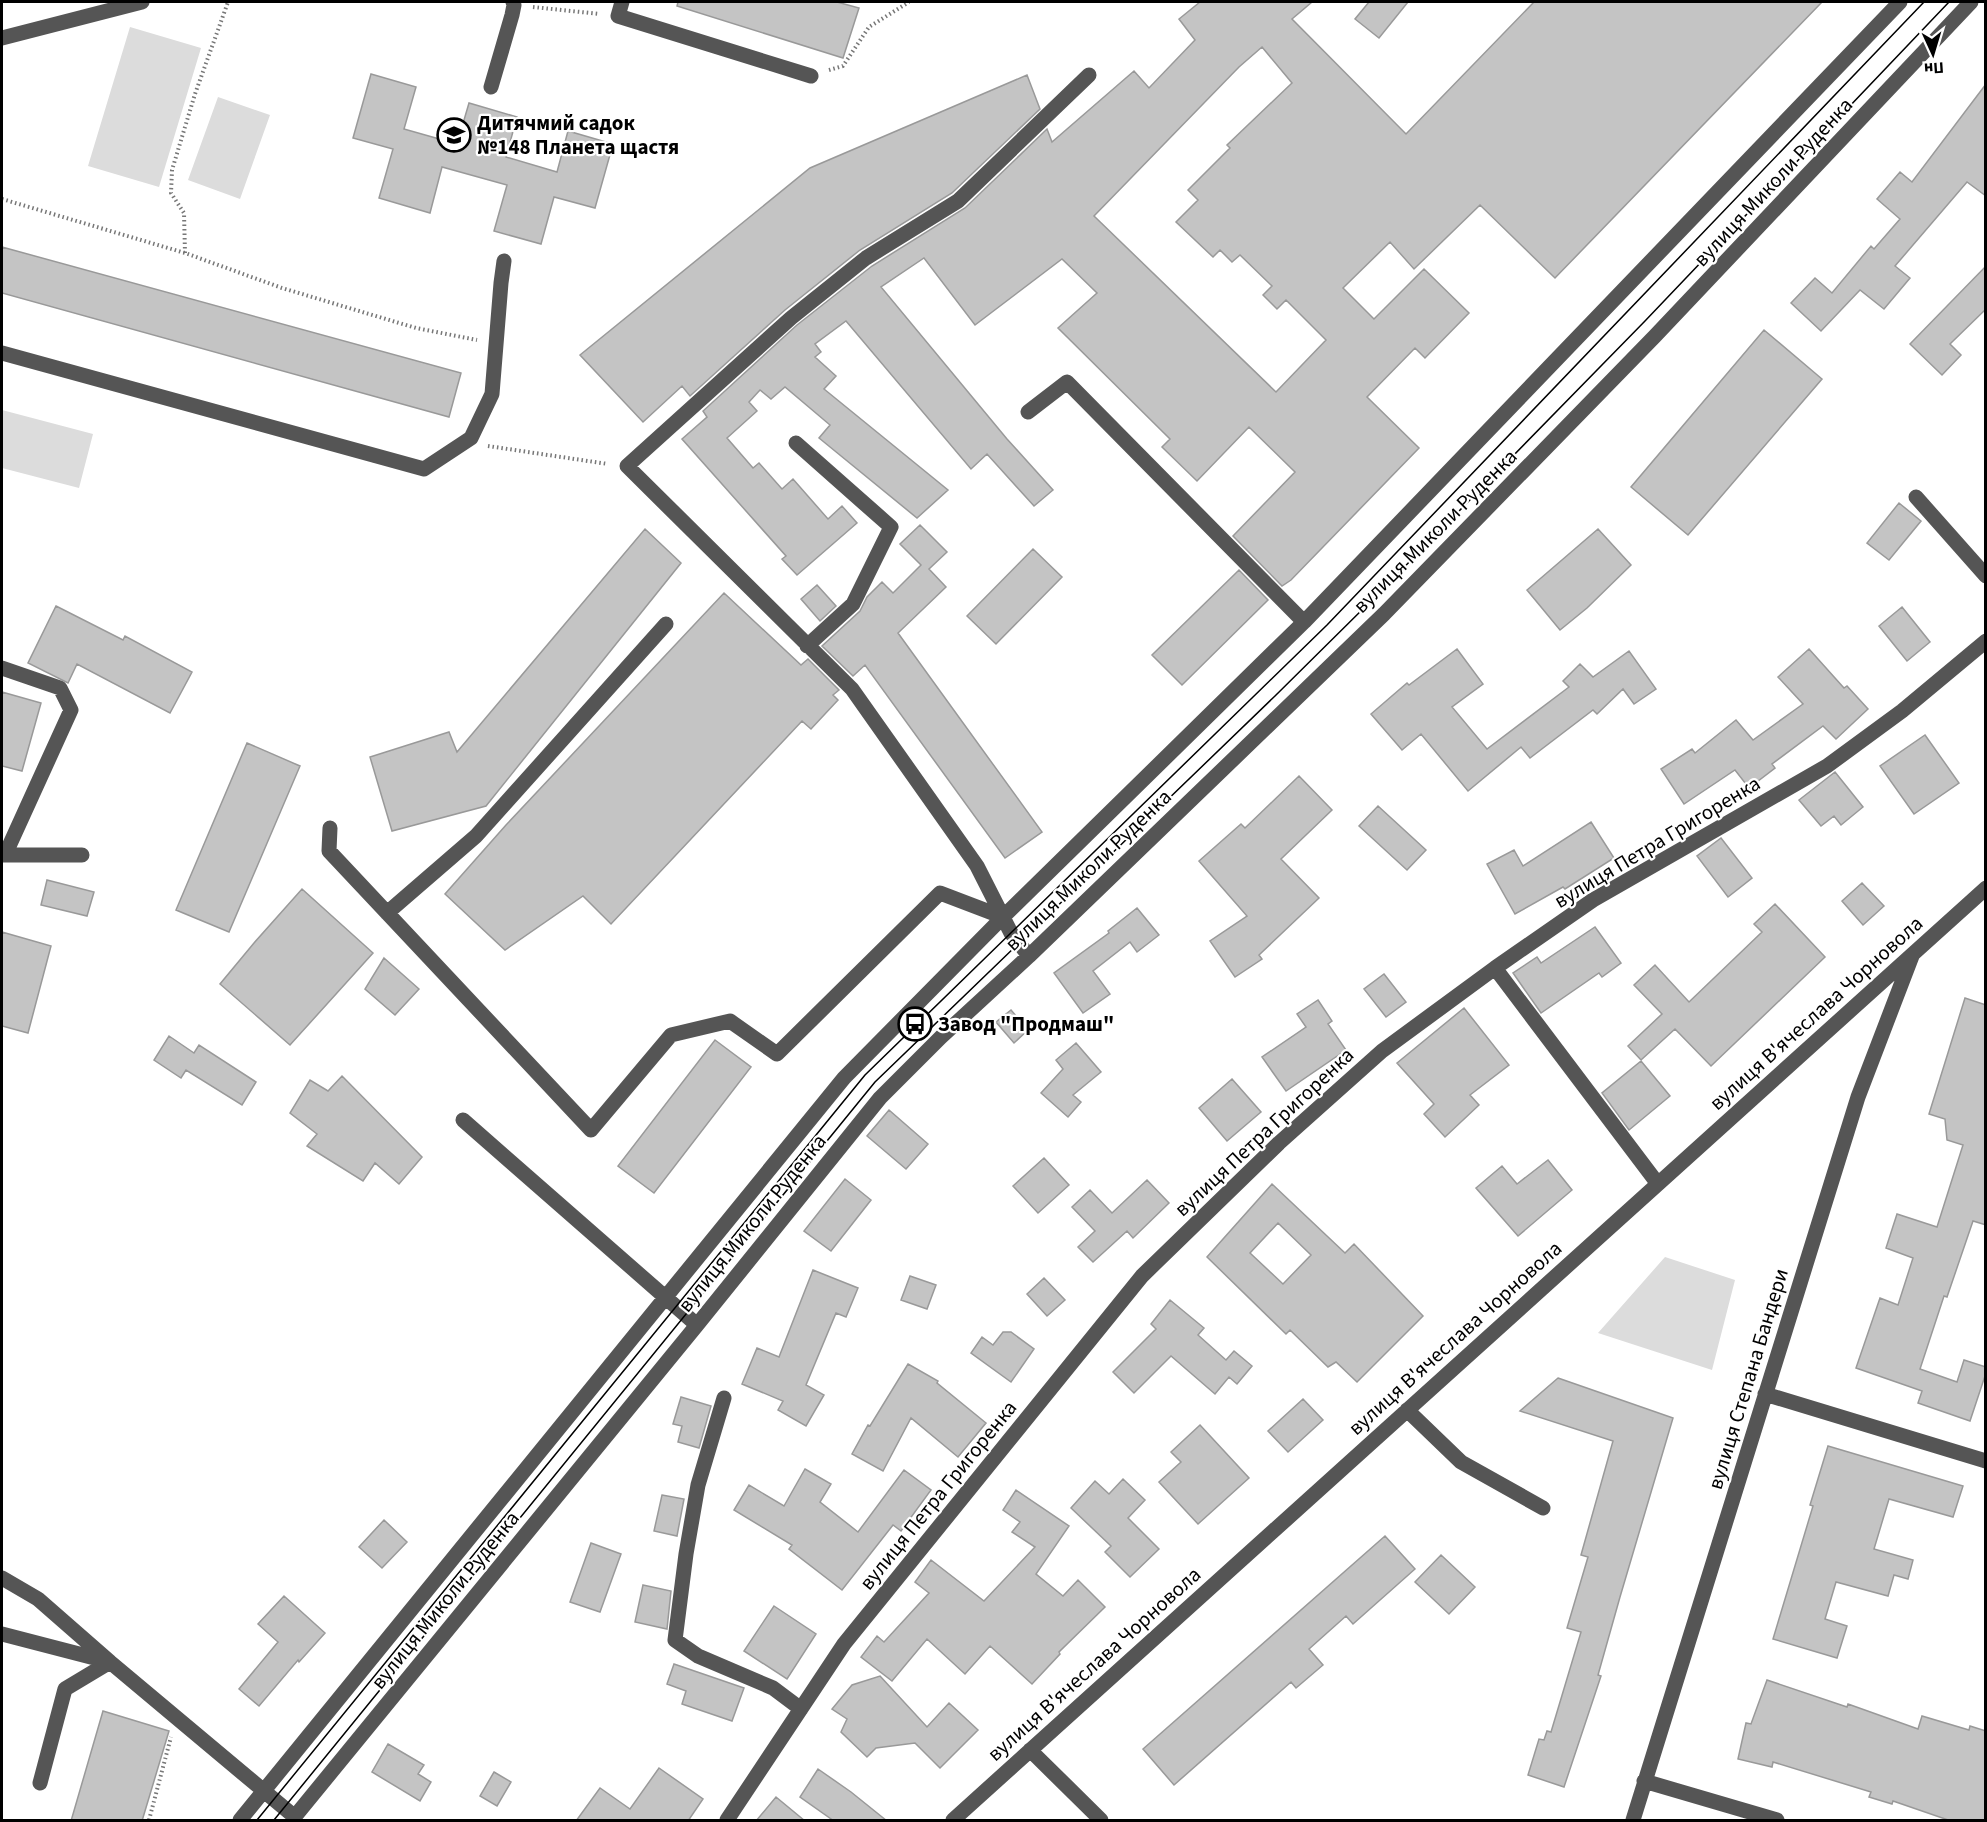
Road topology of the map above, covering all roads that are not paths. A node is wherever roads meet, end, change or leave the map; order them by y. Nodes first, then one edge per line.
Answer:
1 (142, 2) edge
2 (1900, 2) edge
3 (1971, 2) edge
4 (514, 3) edge
5 (620, 9) edge
6 (2, 38) edge
7 (1089, 75) dead end
8 (812, 76) road end
9 (491, 87) dead end
10 (504, 261) dead end
11 (2, 353) edge
12 (1028, 412) dead end
13 (796, 443) dead end
14 (1916, 497) dead end
15 (1986, 576) edge
16 (1304, 622) junction
17 (666, 624) dead end
18 (1986, 641) edge
19 (807, 646) junction
20 (2, 668) edge
21 (330, 828) dead end
22 (3, 855) edge
23 (82, 855) dead end
24 (1986, 888) edge
25 (387, 913) junction
26 (1003, 917) junction
27 (1913, 954) junction
28 (1029, 956) junction
29 (1495, 968) junction
30 (463, 1120) dead end
31 (1658, 1184) junction
32 (666, 1298) junction
33 (697, 1325) junction
34 (1765, 1394) junction
35 (724, 1398) dead end
36 (1407, 1410) junction
37 (1986, 1461) edge
38 (1543, 1508) dead end
39 (2, 1578) edge
40 (2, 1634) edge
41 (110, 1662) junction
42 (801, 1709) junction
43 (1030, 1750) junction
44 (1644, 1781) junction
45 (40, 1784) dead end
46 (264, 1791) junction
47 (293, 1819) edge
48 (240, 1821) edge
49 (727, 1821) edge
50 (953, 1821) edge
51 (1101, 1821) edge
52 (1633, 1821) edge
53 (1777, 1821) edge

1 - 6 street
2 - 16 street, вулиця Миколи Руденка
3 - 28 street, вулиця Миколи Руденка
4 - 9 street
5 - 8 street
7 - 19 street
10 - 11 street
12 - 16 street
13 - 19 street
14 - 15 street
16 - 26 street, вулиця Миколи Руденка
17 - 25 street
18 - 29 street, вулиця Петра Григоренка
19 - 26 street
20 - 22 street
21 - 25 street
22 - 23 street
24 - 27 street, вулиця В'ячеслава Чорновола
25 - 26 street
26 - 28 street
26 - 32 street, вулиця Миколи Руденка
27 - 31 street, вулиця В'ячеслава Чорновола
27 - 34 street, вулиця Степана Бандери
28 - 33 street, вулиця Миколи Руденка
29 - 31 street
29 - 42 street, вулиця Петра Григоренка
30 - 32 street
31 - 36 street, вулиця В'ячеслава Чорновола
32 - 33 street
32 - 46 street, вулиця Миколи Руденка
33 - 47 street, вулиця Миколи Руденка
34 - 37 street
34 - 44 street, вулиця Степана Бандери
35 - 42 street
36 - 38 street
36 - 43 street, вулиця В'ячеслава Чорновола
39 - 41 street
40 - 41 street
41 - 45 street
41 - 46 street
42 - 49 street, вулиця Петра Григоренка
43 - 50 street, вулиця В'ячеслава Чорновола
43 - 51 street
44 - 52 street, вулиця Степана Бандери
44 - 53 street
46 - 47 street
46 - 48 street, вулиця Миколи Руденка

